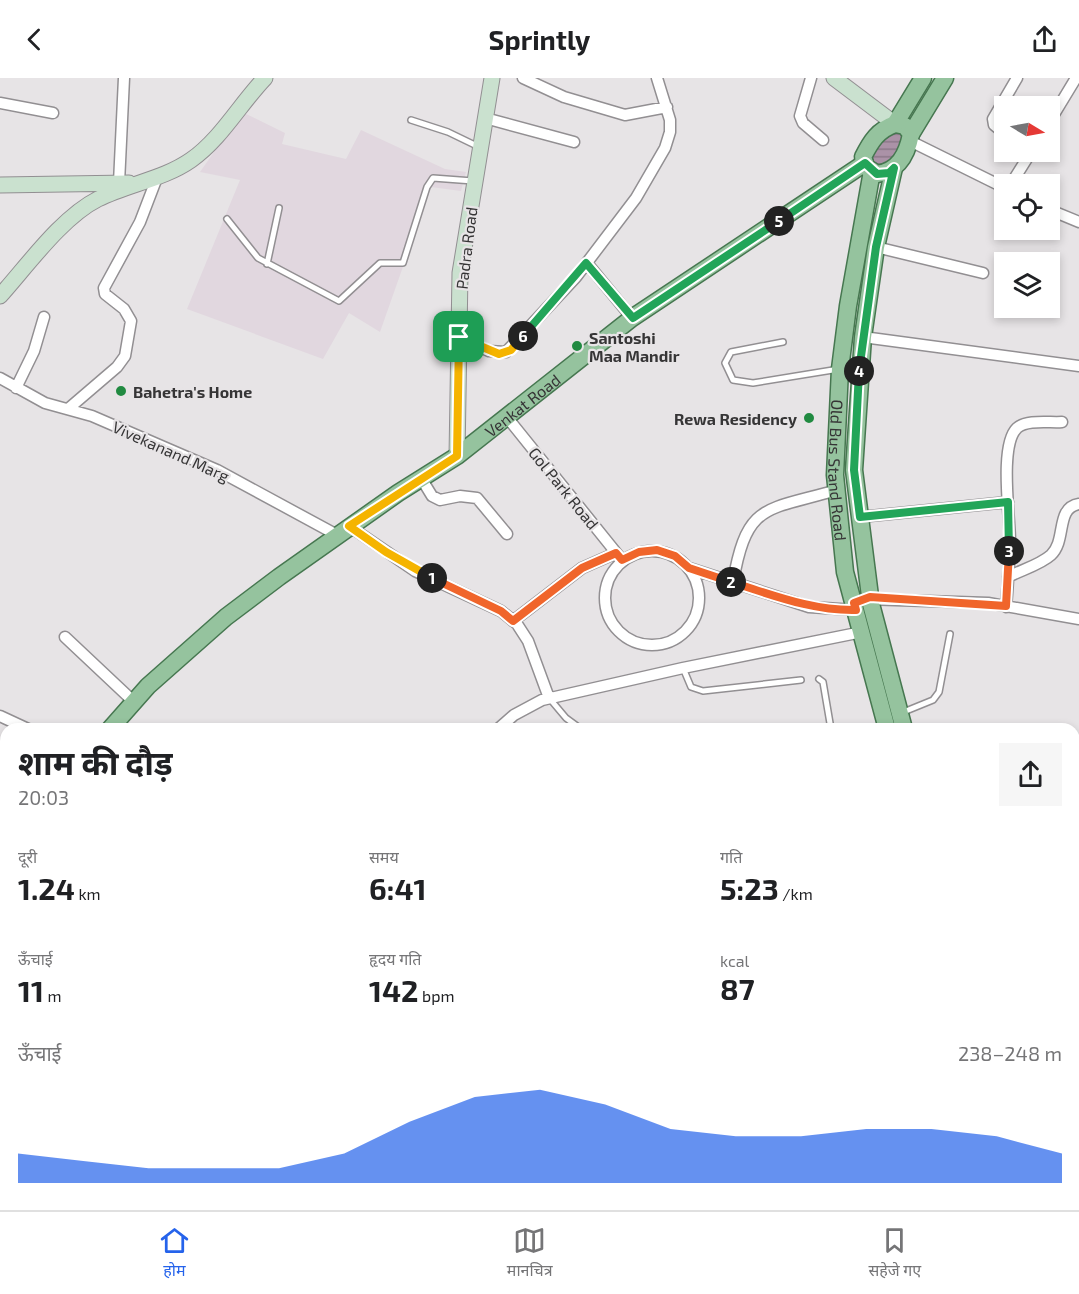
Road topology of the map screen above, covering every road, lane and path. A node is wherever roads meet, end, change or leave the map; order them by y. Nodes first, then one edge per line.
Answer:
1 (124, 78) edge
2 (265, 78) edge
3 (492, 78) edge
4 (523, 78) edge
5 (657, 78) edge
6 (811, 78) edge
7 (834, 78) edge
8 (923, 78) edge
9 (945, 78) edge
10 (1017, 78) edge
11 (1076, 78) edge
12 (1006, 96) edge
13 (0, 104) edge
14 (1060, 104) edge
15 (667, 107) junction
16 (53, 112) dead end
17 (485, 118) junction
18 (411, 120) dead end
19 (895, 124) junction
20 (910, 137) junction
21 (823, 140) dead end
22 (574, 142) dead end
23 (480, 147) junction
24 (869, 167) junction
25 (894, 168) junction
26 (158, 176) junction
27 (475, 181) junction
28 (994, 182) edge
29 (119, 183) junction
30 (137, 183) junction
31 (0, 185) edge
32 (279, 208) dead end
33 (1060, 214) edge
34 (227, 219) dead end
35 (1079, 222) edge
36 (876, 247) junction
37 (586, 263) junction
38 (267, 264) junction
39 (982, 273) dead end
40 (0, 296) edge
41 (44, 317) dead end
42 (633, 318) junction
43 (459, 337) junction
44 (863, 337) junction
45 (783, 342) dead end
46 (1079, 366) edge
47 (840, 369) junction
48 (0, 378) edge
49 (16, 388) junction
50 (68, 409) junction
51 (506, 416) junction
52 (1062, 422) dead end
53 (457, 456) junction
54 (421, 478) junction
55 (837, 490) junction
56 (1008, 502) junction
57 (1079, 504) edge
58 (860, 517) junction
59 (343, 531) junction
60 (507, 534) dead end
61 (619, 556) junction
62 (689, 568) junction
63 (1008, 577) junction
64 (733, 582) junction
65 (870, 597) junction
66 (1006, 606) junction
67 (855, 607) junction
68 (1079, 619) edge
69 (513, 621) junction
70 (862, 632) junction
71 (950, 634) dead end
72 (65, 637) dead end
73 (683, 668) junction
74 (819, 679) dead end
75 (801, 680) dead end
76 (549, 698) junction
77 (133, 701) junction
78 (0, 716) edge
79 (901, 721) edge
80 (15, 723) edge
81 (115, 723) edge
82 (505, 723) edge
83 (573, 723) edge
84 (830, 723) edge
85 (885, 723) edge

1 - 29 street
2 - 26 street
3 - 17 street, Padra Road
4 - 15 street
5 - 15 street
6 - 21 street
7 - 19 street
8 - 19 main road
9 - 20 main road
10 - 12 street
11 - 14 street
13 - 16 street
15 - 37 street
17 - 22 street
17 - 23 street, Padra Road
18 - 23 lane
19 - 20 main road
19 - 24 main road
20 - 25 main road
20 - 28 street
23 - 27 street, Padra Road
24 - 25 main road, Venkat Road
24 - 42 main road, Venkat Road
24 - 47 main road, Old Bus Stand Road
25 - 36 main road, Old Bus Stand Road
26 - 30 street
26 - 50 street
27 - 38 lane
27 - 43 street, Padra Road
29 - 30 street
29 - 31 street
30 - 40 street
32 - 38 lane
33 - 35 street
34 - 38 lane
36 - 39 street
36 - 44 main road, Old Bus Stand Road
37 - 42 street
37 - 43 street
41 - 49 street
42 - 51 main road, Venkat Road
43 - 53 street, Padra Road
44 - 46 street
44 - 58 main road, Old Bus Stand Road
45 - 47 lane
47 - 55 main road, Old Bus Stand Road
48 - 49 street, Vivekanand Marg
49 - 50 street, Vivekanand Marg
50 - 59 street, Vivekanand Marg
51 - 53 main road, Venkat Road
51 - 61 street, Gol Park Road
52 - 56 street
53 - 54 main road, Venkat Road
54 - 59 main road, Venkat Road
54 - 60 street
55 - 64 street
55 - 67 main road, Old Bus Stand Road
56 - 58 street
56 - 63 street
57 - 63 street
58 - 65 main road, Old Bus Stand Road
59 - 69 street, Vivekanand Marg
59 - 77 main road, Venkat Road
61 - 62 street
61 - 62 street
61 - 69 street
62 - 64 street
63 - 66 street
64 - 67 street
65 - 66 street
65 - 67 street
65 - 79 main road, Old Bus Stand Road
66 - 68 street
67 - 70 main road, Old Bus Stand Road
69 - 76 street
70 - 73 street
70 - 85 main road, Old Bus Stand Road
71 - 79 lane
72 - 77 street
73 - 75 lane
73 - 76 street
74 - 84 lane
76 - 82 street
76 - 83 lane
77 - 81 main road, Venkat Road
78 - 80 street

